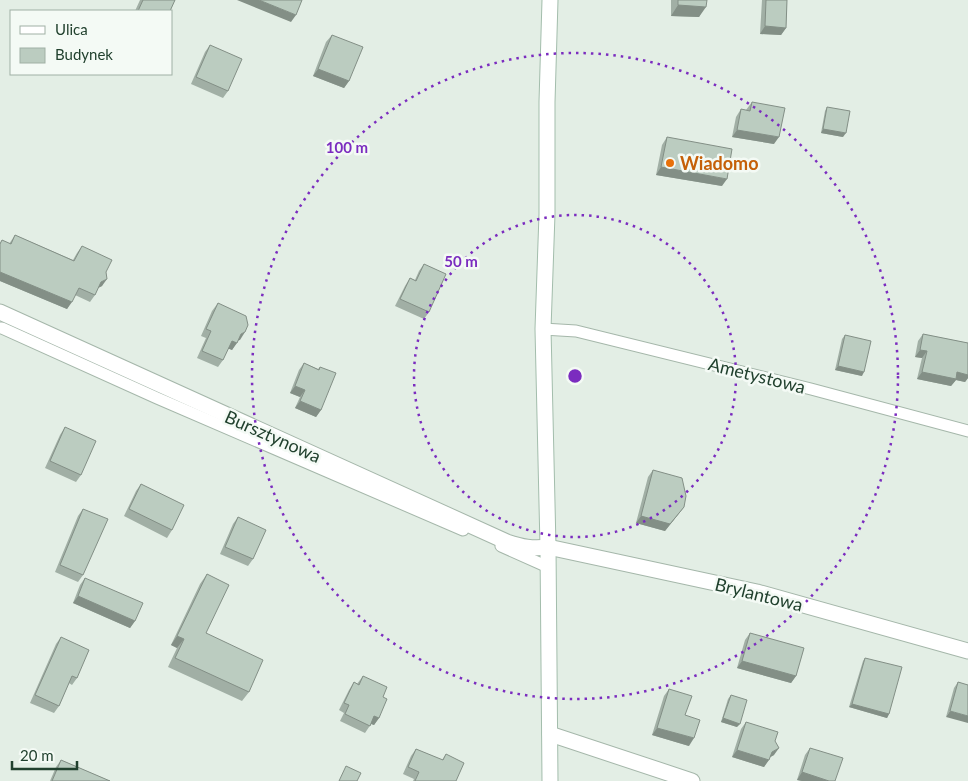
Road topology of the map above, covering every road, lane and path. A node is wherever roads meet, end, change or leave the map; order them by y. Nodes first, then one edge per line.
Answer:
1 (550, 0) edge
2 (0, 312) edge
3 (0, 328) edge
4 (543, 329) junction
5 (968, 431) edge
6 (548, 547) junction
7 (548, 567) junction
8 (968, 651) edge
9 (550, 734) junction
10 (550, 781) edge
11 (692, 781) edge

1 - 4 street
2 - 6 street, Bursztynowa
3 - 7 lane
4 - 5 lane, Ametystowa
4 - 6 street
6 - 7 street
6 - 8 street, Brylantowa
7 - 9 street
9 - 10 street
9 - 11 street

